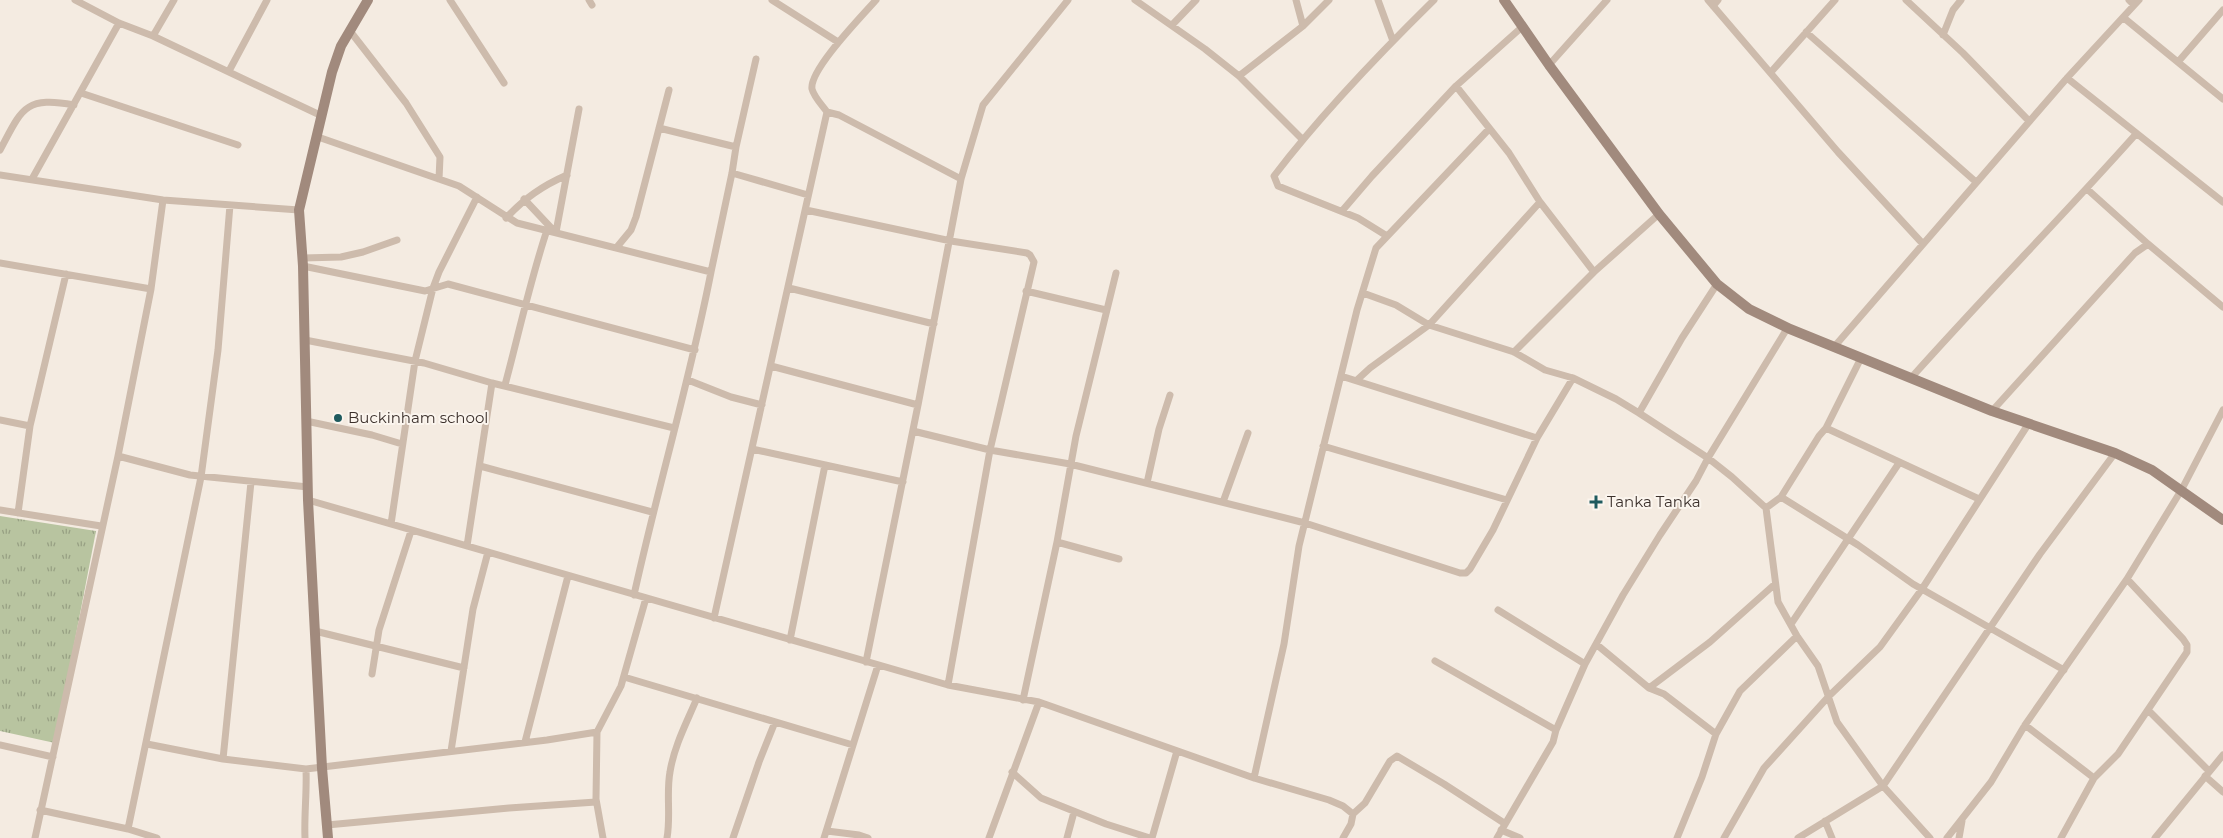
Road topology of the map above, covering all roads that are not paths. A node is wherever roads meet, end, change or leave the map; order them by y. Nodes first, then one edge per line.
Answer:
1 (174, 0) edge
2 (267, 0) edge
3 (368, 0) edge
4 (450, 0) edge
5 (772, 0) edge
6 (876, 0) edge
7 (1068, 0) edge
8 (1135, 0) edge
9 (1196, 0) edge
10 (1296, 0) edge
11 (1329, 0) edge
12 (1378, 0) edge
13 (1434, 0) edge
14 (1504, 0) edge
15 (1607, 0) edge
16 (1708, 0) edge
17 (1718, 0) edge
18 (1835, 0) edge
19 (1906, 0) edge
20 (1961, 0) edge
21 (78, 1) edge
22 (2134, 2) edge
23 (1713, 6) junction
24 (2223, 10) edge
25 (2124, 18) junction
26 (119, 23) junction
27 (1172, 25) junction
28 (1303, 26) junction
29 (1522, 27) junction
30 (350, 31) junction
31 (1806, 32) junction
32 (1943, 34) junction
33 (153, 36) junction
34 (1393, 41) junction
35 (838, 42) junction
36 (756, 59) dead end
37 (2178, 62) junction
38 (1549, 64) junction
39 (229, 71) junction
40 (1771, 72) junction
41 (1239, 76) junction
42 (2067, 78) junction
43 (504, 83) dead end
44 (1456, 86) junction
45 (669, 90) dead end
46 (81, 93) junction
47 (2223, 99) edge
48 (74, 105) junction
49 (578, 109) dead end
50 (827, 112) junction
51 (322, 116) junction
52 (2029, 121) junction
53 (659, 128) junction
54 (1490, 129) junction
55 (2136, 134) junction
56 (318, 136) junction
57 (1302, 139) junction
58 (238, 144) dead end
59 (736, 147) junction
60 (0, 150) edge
61 (732, 173) junction
62 (0, 175) edge
63 (567, 175) junction
64 (32, 179) junction
65 (439, 179) junction
66 (961, 179) junction
67 (1976, 182) junction
68 (2087, 189) junction
69 (808, 195) junction
70 (477, 197) junction
71 (524, 198) junction
72 (163, 200) junction
73 (1540, 202) junction
74 (2223, 202) edge
75 (230, 205) junction
76 (299, 210) junction
77 (806, 210) junction
78 (1342, 211) junction
79 (1659, 214) junction
80 (506, 218) junction
81 (547, 230) junction
82 (556, 232) junction
83 (1387, 236) junction
84 (397, 240) dead end
85 (951, 242) junction
86 (1923, 244) junction
87 (2148, 244) junction
88 (617, 247) junction
89 (303, 262) junction
90 (0, 263) edge
91 (710, 272) junction
92 (1594, 272) junction
93 (1116, 273) dead end
94 (66, 274) junction
95 (1717, 284) junction
96 (433, 288) junction
97 (789, 288) junction
98 (151, 289) junction
99 (1026, 291) junction
100 (1363, 293) junction
101 (527, 305) junction
102 (2223, 307) edge
103 (1106, 310) junction
104 (934, 324) junction
105 (1429, 326) junction
106 (1788, 328) junction
107 (305, 340) junction
108 (1834, 347) junction
109 (695, 350) junction
110 (1514, 352) junction
111 (1861, 358) junction
112 (415, 361) junction
113 (771, 366) junction
114 (1341, 376) junction
115 (1573, 378) junction
116 (1912, 378) junction
117 (688, 380) junction
118 (1356, 380) junction
119 (492, 382) junction
120 (505, 385) junction
121 (1170, 395) dead end
122 (762, 404) junction
123 (918, 405) junction
124 (2223, 410) edge
125 (1992, 411) junction
126 (1639, 412) junction
127 (0, 420) edge
128 (306, 421) junction
129 (2029, 423) junction
130 (30, 426) junction
131 (674, 428) junction
132 (1826, 428) junction
133 (913, 432) junction
134 (1248, 433) dead end
135 (1537, 438) junction
136 (402, 444) junction
137 (1323, 446) junction
138 (752, 448) junction
139 (990, 450) junction
140 (2115, 453) junction
141 (118, 456) junction
142 (1708, 458) junction
143 (1899, 463) junction
144 (1070, 464) junction
145 (825, 465) junction
146 (480, 466) junction
147 (202, 476) junction
148 (251, 482) junction
149 (903, 482) junction
150 (1147, 483) junction
151 (308, 487) junction
152 (2182, 489) junction
153 (1781, 497) junction
154 (1979, 499) junction
155 (308, 500) junction
156 (1507, 500) junction
157 (1223, 502) junction
158 (1766, 508) junction
159 (0, 510) edge
160 (652, 512) junction
161 (18, 513) junction
162 (2223, 520) edge
163 (1305, 523) junction
164 (391, 524) junction
165 (101, 526) junction
166 (412, 531) junction
167 (1848, 538) junction
168 (1057, 542) junction
169 (467, 546) junction
170 (488, 552) junction
171 (1120, 559) dead end
172 (568, 576) junction
173 (2127, 579) junction
174 (1775, 584) junction
175 (1922, 589) junction
176 (634, 595) junction
177 (646, 598) junction
178 (1498, 610) dead end
179 (714, 618) junction
180 (1791, 624) junction
181 (1990, 630) junction
182 (315, 631) junction
183 (1797, 636) junction
184 (790, 640) junction
185 (1596, 644) junction
186 (376, 645) junction
187 (1435, 661) dead end
188 (866, 662) junction
189 (1585, 664) junction
190 (878, 665) junction
191 (464, 668) junction
192 (2064, 670) junction
193 (372, 674) dead end
194 (624, 677) junction
195 (948, 685) junction
196 (1649, 688) junction
197 (1828, 696) junction
198 (697, 698) junction
199 (1023, 700) junction
200 (1039, 702) junction
201 (2149, 712) junction
202 (775, 722) junction
203 (2025, 725) junction
204 (1556, 730) junction
205 (597, 732) junction
206 (1716, 734) junction
207 (525, 742) junction
208 (147, 744) junction
209 (0, 745) edge
210 (853, 745) junction
211 (451, 751) junction
212 (1177, 751) junction
213 (2223, 755) edge
214 (53, 757) junction
215 (223, 759) junction
216 (322, 768) junction
217 (306, 769) junction
218 (1012, 772) junction
219 (2207, 773) junction
220 (1254, 778) junction
221 (2094, 778) junction
222 (1883, 786) junction
223 (2223, 792) edge
224 (596, 802) junction
225 (40, 810) junction
226 (1074, 812) junction
227 (1353, 814) junction
228 (1962, 820) junction
229 (1825, 821) junction
230 (327, 826) junction
231 (1502, 827) junction
232 (128, 829) junction
233 (826, 835) edge
234 (35, 838) edge
235 (157, 838) edge
236 (305, 838) edge
237 (328, 838) edge
238 (603, 838) edge
239 (667, 838) edge
240 (733, 838) edge
241 (868, 838) edge
242 (989, 838) edge
243 (1067, 838) edge
244 (1151, 838) edge
245 (1342, 838) edge
246 (1496, 838) edge
247 (1520, 838) edge
248 (1677, 838) edge
249 (1724, 838) edge
250 (1798, 838) edge
251 (1832, 838) edge
252 (1930, 838) edge
253 (1947, 838) edge
254 (1959, 838) edge
255 (2061, 838) edge
256 (2155, 838) edge

1 - 33 street
2 - 39 street
3 - 30 street
4 - 43 street
5 - 35 street
6 - 35 street
7 - 66 street
8 - 27 street
9 - 27 street
10 - 28 street
11 - 28 street
12 - 34 street
13 - 34 street
14 - 29 street
15 - 38 street
16 - 23 street
17 - 23 street
18 - 31 street
19 - 32 street
20 - 32 street
21 - 26 street
22 - 25 street
23 - 40 street
24 - 37 street
25 - 37 street
25 - 42 street
26 - 33 street
26 - 46 street
27 - 41 street
28 - 41 street
29 - 38 street
29 - 44 street
30 - 51 street
30 - 65 street
31 - 40 street
31 - 67 street
32 - 52 street
33 - 39 street
34 - 57 street
35 - 50 street
36 - 59 street
37 - 47 street
38 - 79 street
39 - 51 street
40 - 86 street
41 - 57 street
42 - 52 street
42 - 55 street
44 - 54 street
44 - 78 street
45 - 53 street
46 - 48 street
46 - 58 street
48 - 60 street
48 - 64 street
49 - 63 street
50 - 66 street
50 - 69 street
51 - 56 street
52 - 67 street
53 - 59 street
53 - 88 street
54 - 73 street
54 - 83 street
55 - 68 street
55 - 74 street
56 - 65 street
56 - 76 street
57 - 78 street
59 - 61 street
61 - 69 street
61 - 91 street
62 - 64 street
63 - 71 street
63 - 82 street
64 - 72 street
65 - 70 street
66 - 85 street
67 - 86 street
68 - 87 street
68 - 116 street
69 - 77 street
70 - 80 street
70 - 96 street
71 - 80 street
71 - 82 street
72 - 75 street
72 - 98 street
73 - 92 street
73 - 105 street
75 - 76 street
75 - 147 street
76 - 89 street
77 - 85 street
77 - 97 street
78 - 83 street
79 - 92 street
79 - 95 street
80 - 81 street
81 - 82 street
81 - 101 street
82 - 88 street
83 - 100 street
84 - 89 street
85 - 99 street
85 - 104 street
86 - 108 street
87 - 102 street
87 - 125 street
88 - 91 street
89 - 96 street
89 - 107 street
90 - 94 street
91 - 109 street
92 - 110 street
93 - 103 street
94 - 98 street
94 - 130 street
95 - 106 street
95 - 126 street
96 - 101 street
96 - 112 street
97 - 104 street
97 - 113 street
98 - 141 street
99 - 103 street
99 - 139 street
100 - 105 street
100 - 114 street
101 - 109 street
101 - 120 street
103 - 144 street
104 - 123 street
105 - 110 street
105 - 118 street
106 - 108 street
106 - 142 street
107 - 112 street
107 - 128 street
108 - 111 street
109 - 117 street
110 - 115 street
111 - 116 street
111 - 132 street
112 - 119 street
112 - 136 street
113 - 122 street
113 - 123 street
114 - 118 street
114 - 137 street
115 - 126 street
115 - 135 street
116 - 125 street
117 - 122 street
117 - 131 street
118 - 135 street
119 - 120 street
119 - 146 street
120 - 131 street
121 - 150 street
122 - 138 street
123 - 133 street
124 - 152 street
125 - 129 street
126 - 142 street
127 - 130 street
128 - 136 street
128 - 151 street
129 - 140 street
129 - 154 street
130 - 161 street
131 - 160 street
132 - 143 street
132 - 153 street
133 - 139 street
133 - 149 street
134 - 157 street
135 - 156 street
136 - 164 street
137 - 156 street
137 - 163 street
138 - 145 street
138 - 179 street
139 - 144 street
139 - 195 street
140 - 152 street
140 - 181 street
141 - 147 street
141 - 165 street
142 - 158 street
142 - 185 street
143 - 154 street
143 - 167 street
144 - 150 street
144 - 168 street
145 - 149 street
145 - 184 street
146 - 160 street
146 - 169 street
147 - 148 street
147 - 208 street
148 - 151 street
148 - 215 street
149 - 188 street
150 - 157 street
151 - 155 street
152 - 162 street
152 - 173 street
153 - 158 street
153 - 167 street
154 - 175 street
155 - 164 street
155 - 182 street
156 - 163 street
157 - 163 street
158 - 174 street
159 - 161 street
160 - 176 street
161 - 165 street
163 - 220 street
164 - 166 street
165 - 214 street
166 - 169 street
166 - 186 street
167 - 175 street
167 - 180 street
168 - 171 street
168 - 199 street
169 - 170 street
170 - 172 street
170 - 191 street
172 - 176 street
172 - 207 street
173 - 192 street
173 - 201 street
174 - 180 street
174 - 196 street
175 - 181 street
175 - 197 street
176 - 177 street
177 - 179 street
177 - 194 street
178 - 189 street
179 - 184 street
180 - 183 street
181 - 192 street
181 - 222 street
182 - 186 street
182 - 216 street
183 - 197 street
183 - 206 street
184 - 188 street
185 - 189 street
185 - 196 street
186 - 191 street
186 - 193 street
187 - 204 street
188 - 190 street
189 - 204 street
190 - 195 street
190 - 210 street
191 - 211 street
192 - 203 street
194 - 198 street
194 - 205 street
195 - 199 street
196 - 206 street
197 - 222 street
197 - 249 street
198 - 202 street
198 - 239 street
199 - 200 street
200 - 212 street
200 - 218 street
201 - 219 street
201 - 221 street
202 - 210 street
202 - 240 street
203 - 221 street
203 - 228 street
204 - 231 street
205 - 207 street
205 - 224 street
206 - 248 street
207 - 211 street
208 - 215 street
208 - 232 street
209 - 214 street
210 - 233 street
211 - 216 street
212 - 220 street
212 - 244 street
213 - 219 street
214 - 225 street
215 - 217 street
216 - 217 street
216 - 230 street
217 - 236 street
218 - 226 street
218 - 242 street
219 - 223 street
219 - 256 street
220 - 227 street
221 - 255 street
222 - 229 street
222 - 252 street
224 - 230 street
224 - 238 street
225 - 232 street
225 - 234 street
226 - 243 street
226 - 244 street
227 - 231 street
227 - 245 street
228 - 253 street
228 - 254 street
229 - 250 street
229 - 251 street
230 - 237 street
231 - 246 street
231 - 247 street
232 - 235 street
233 - 241 street

